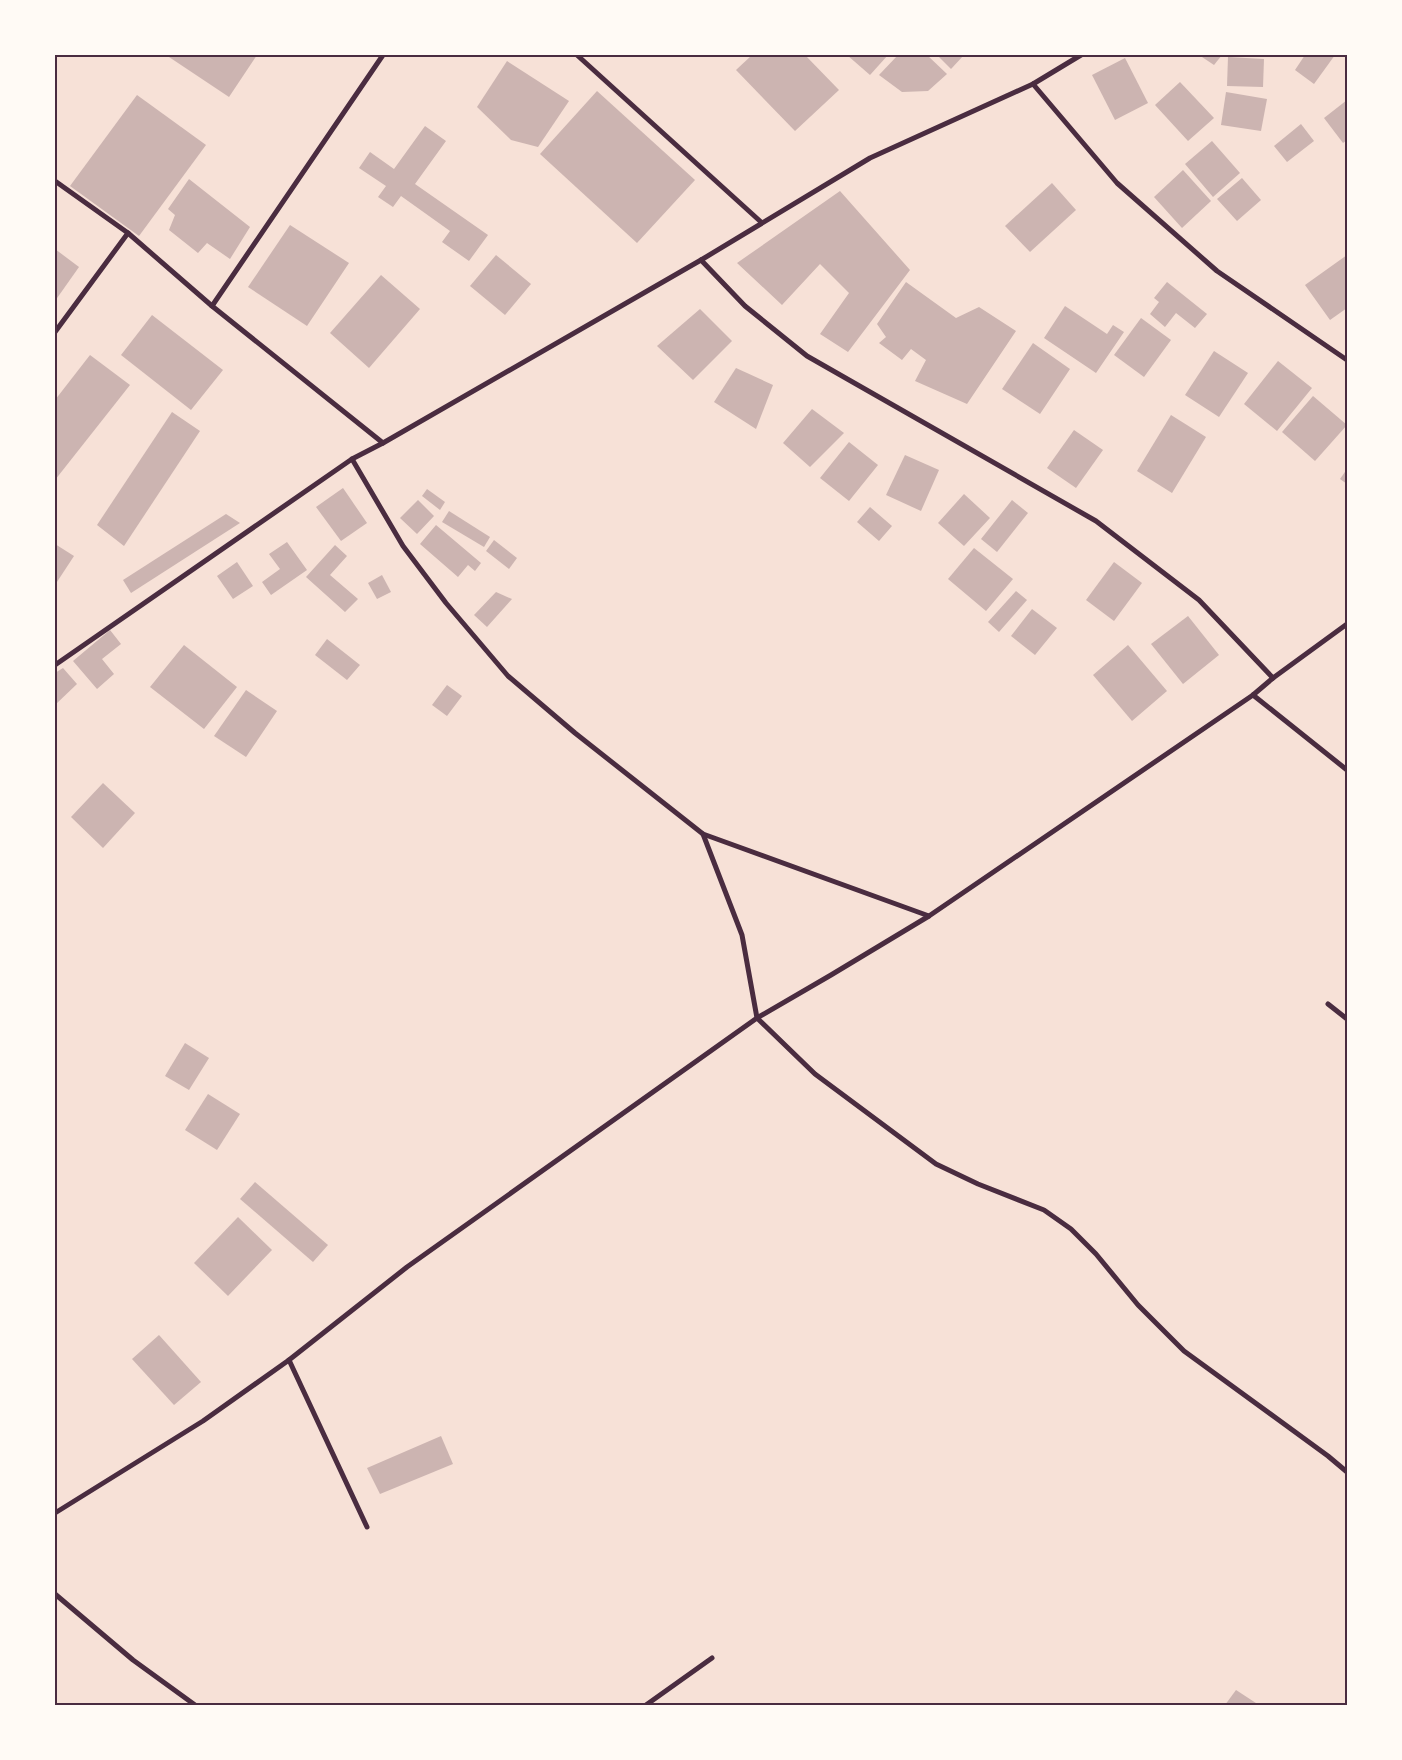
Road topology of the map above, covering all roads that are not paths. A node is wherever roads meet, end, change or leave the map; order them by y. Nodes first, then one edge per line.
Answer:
1 (384, 55) edge
2 (577, 55) edge
3 (1081, 55) edge
4 (1033, 84) junction
5 (55, 181) edge
6 (761, 222) junction
7 (128, 233) junction
8 (701, 260) junction
9 (212, 306) junction
10 (55, 332) edge
11 (1347, 360) edge
12 (383, 443) junction
13 (352, 459) junction
14 (1347, 624) edge
15 (55, 665) edge
16 (1273, 678) junction
17 (1252, 695) junction
18 (1347, 770) edge
19 (703, 834) junction
20 (929, 916) junction
21 (1328, 1004) dead end
22 (757, 1018) junction
23 (1347, 1019) edge
24 (289, 1360) junction
25 (1347, 1472) edge
26 (55, 1513) edge
27 (368, 1527) dead end
28 (55, 1594) edge
29 (712, 1658) dead end
30 (195, 1705) edge
31 (646, 1705) edge

1 - 9 street
2 - 6 street
3 - 4 street
4 - 6 street
4 - 11 street
5 - 7 street
6 - 8 street
7 - 9 street
7 - 10 street
8 - 12 street
8 - 16 street
9 - 12 street
12 - 13 street
13 - 15 street
13 - 19 street
14 - 16 street
16 - 17 street
17 - 18 street
17 - 20 street
19 - 20 street
19 - 22 street
20 - 22 street
21 - 23 street
22 - 24 street
22 - 25 street
24 - 26 street
24 - 27 street
28 - 30 street
29 - 31 street

